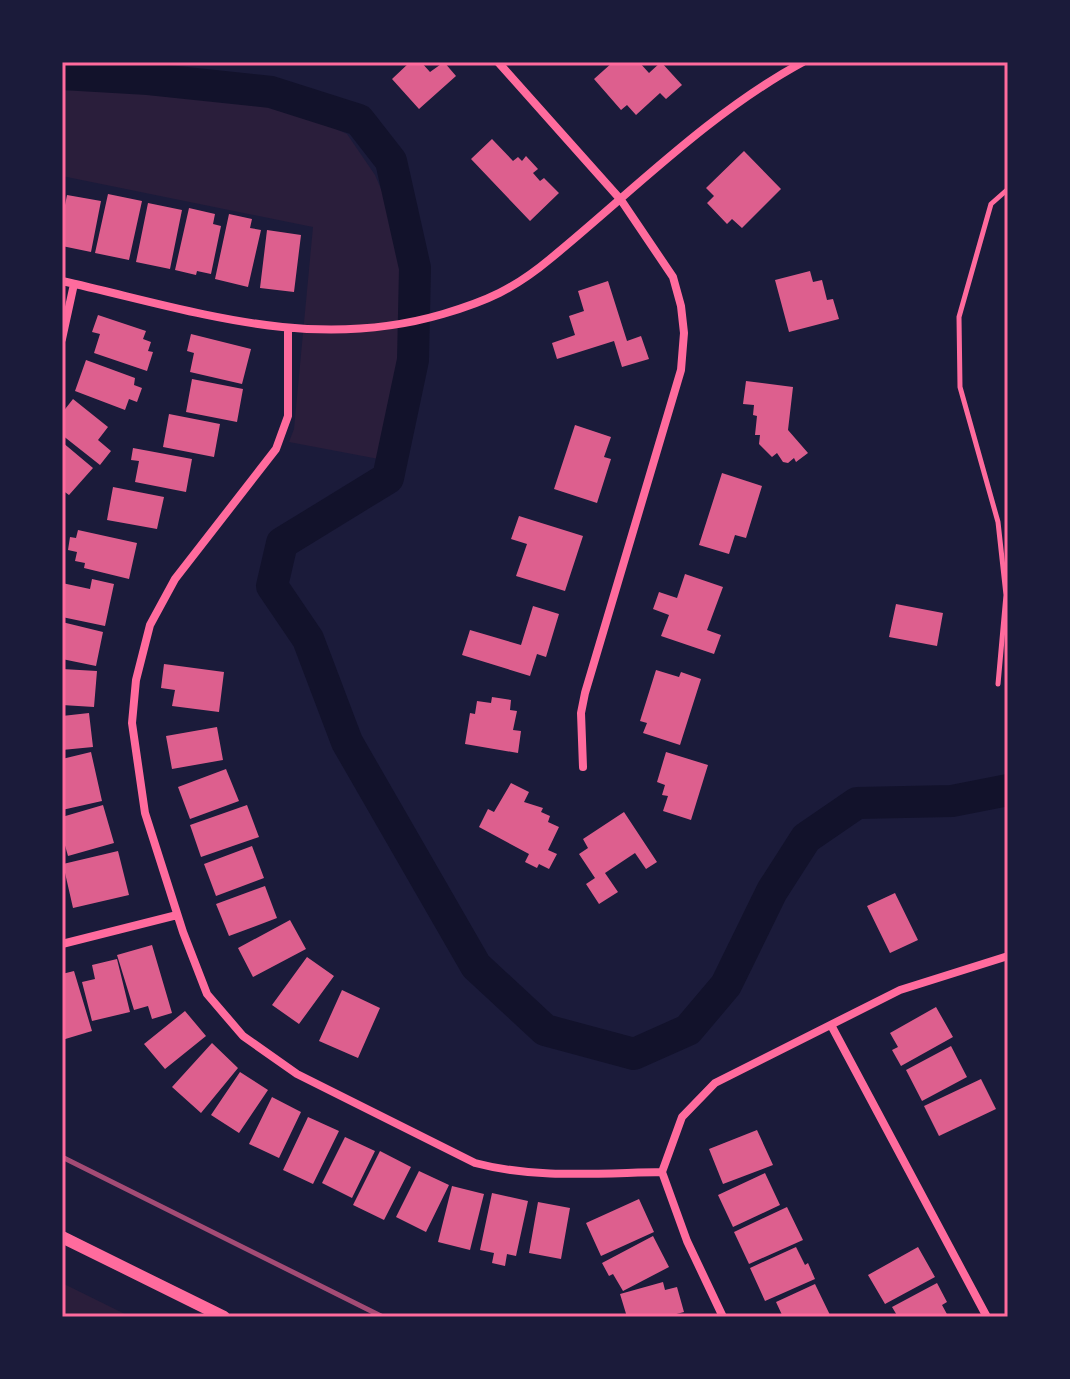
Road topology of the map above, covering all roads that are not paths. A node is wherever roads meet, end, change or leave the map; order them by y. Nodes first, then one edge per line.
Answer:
1 (498, 62) edge
2 (803, 62) edge
3 (1008, 189) edge
4 (621, 200) junction
5 (62, 281) edge
6 (74, 284) junction
7 (288, 329) junction
8 (62, 339) edge
9 (998, 684) dead end
10 (583, 767) dead end
11 (177, 915) junction
12 (62, 944) edge
13 (1008, 956) edge
14 (831, 1025) junction
15 (662, 1172) junction
16 (62, 1237) edge
17 (224, 1317) edge
18 (723, 1317) edge
19 (987, 1317) edge

1 - 4 street
2 - 4 street
3 - 9 lane
4 - 7 street
4 - 10 street
5 - 6 street
6 - 7 street
6 - 8 street
7 - 11 street
11 - 12 street
11 - 15 street
13 - 14 street
14 - 15 street
14 - 19 street
15 - 18 street
16 - 17 street

